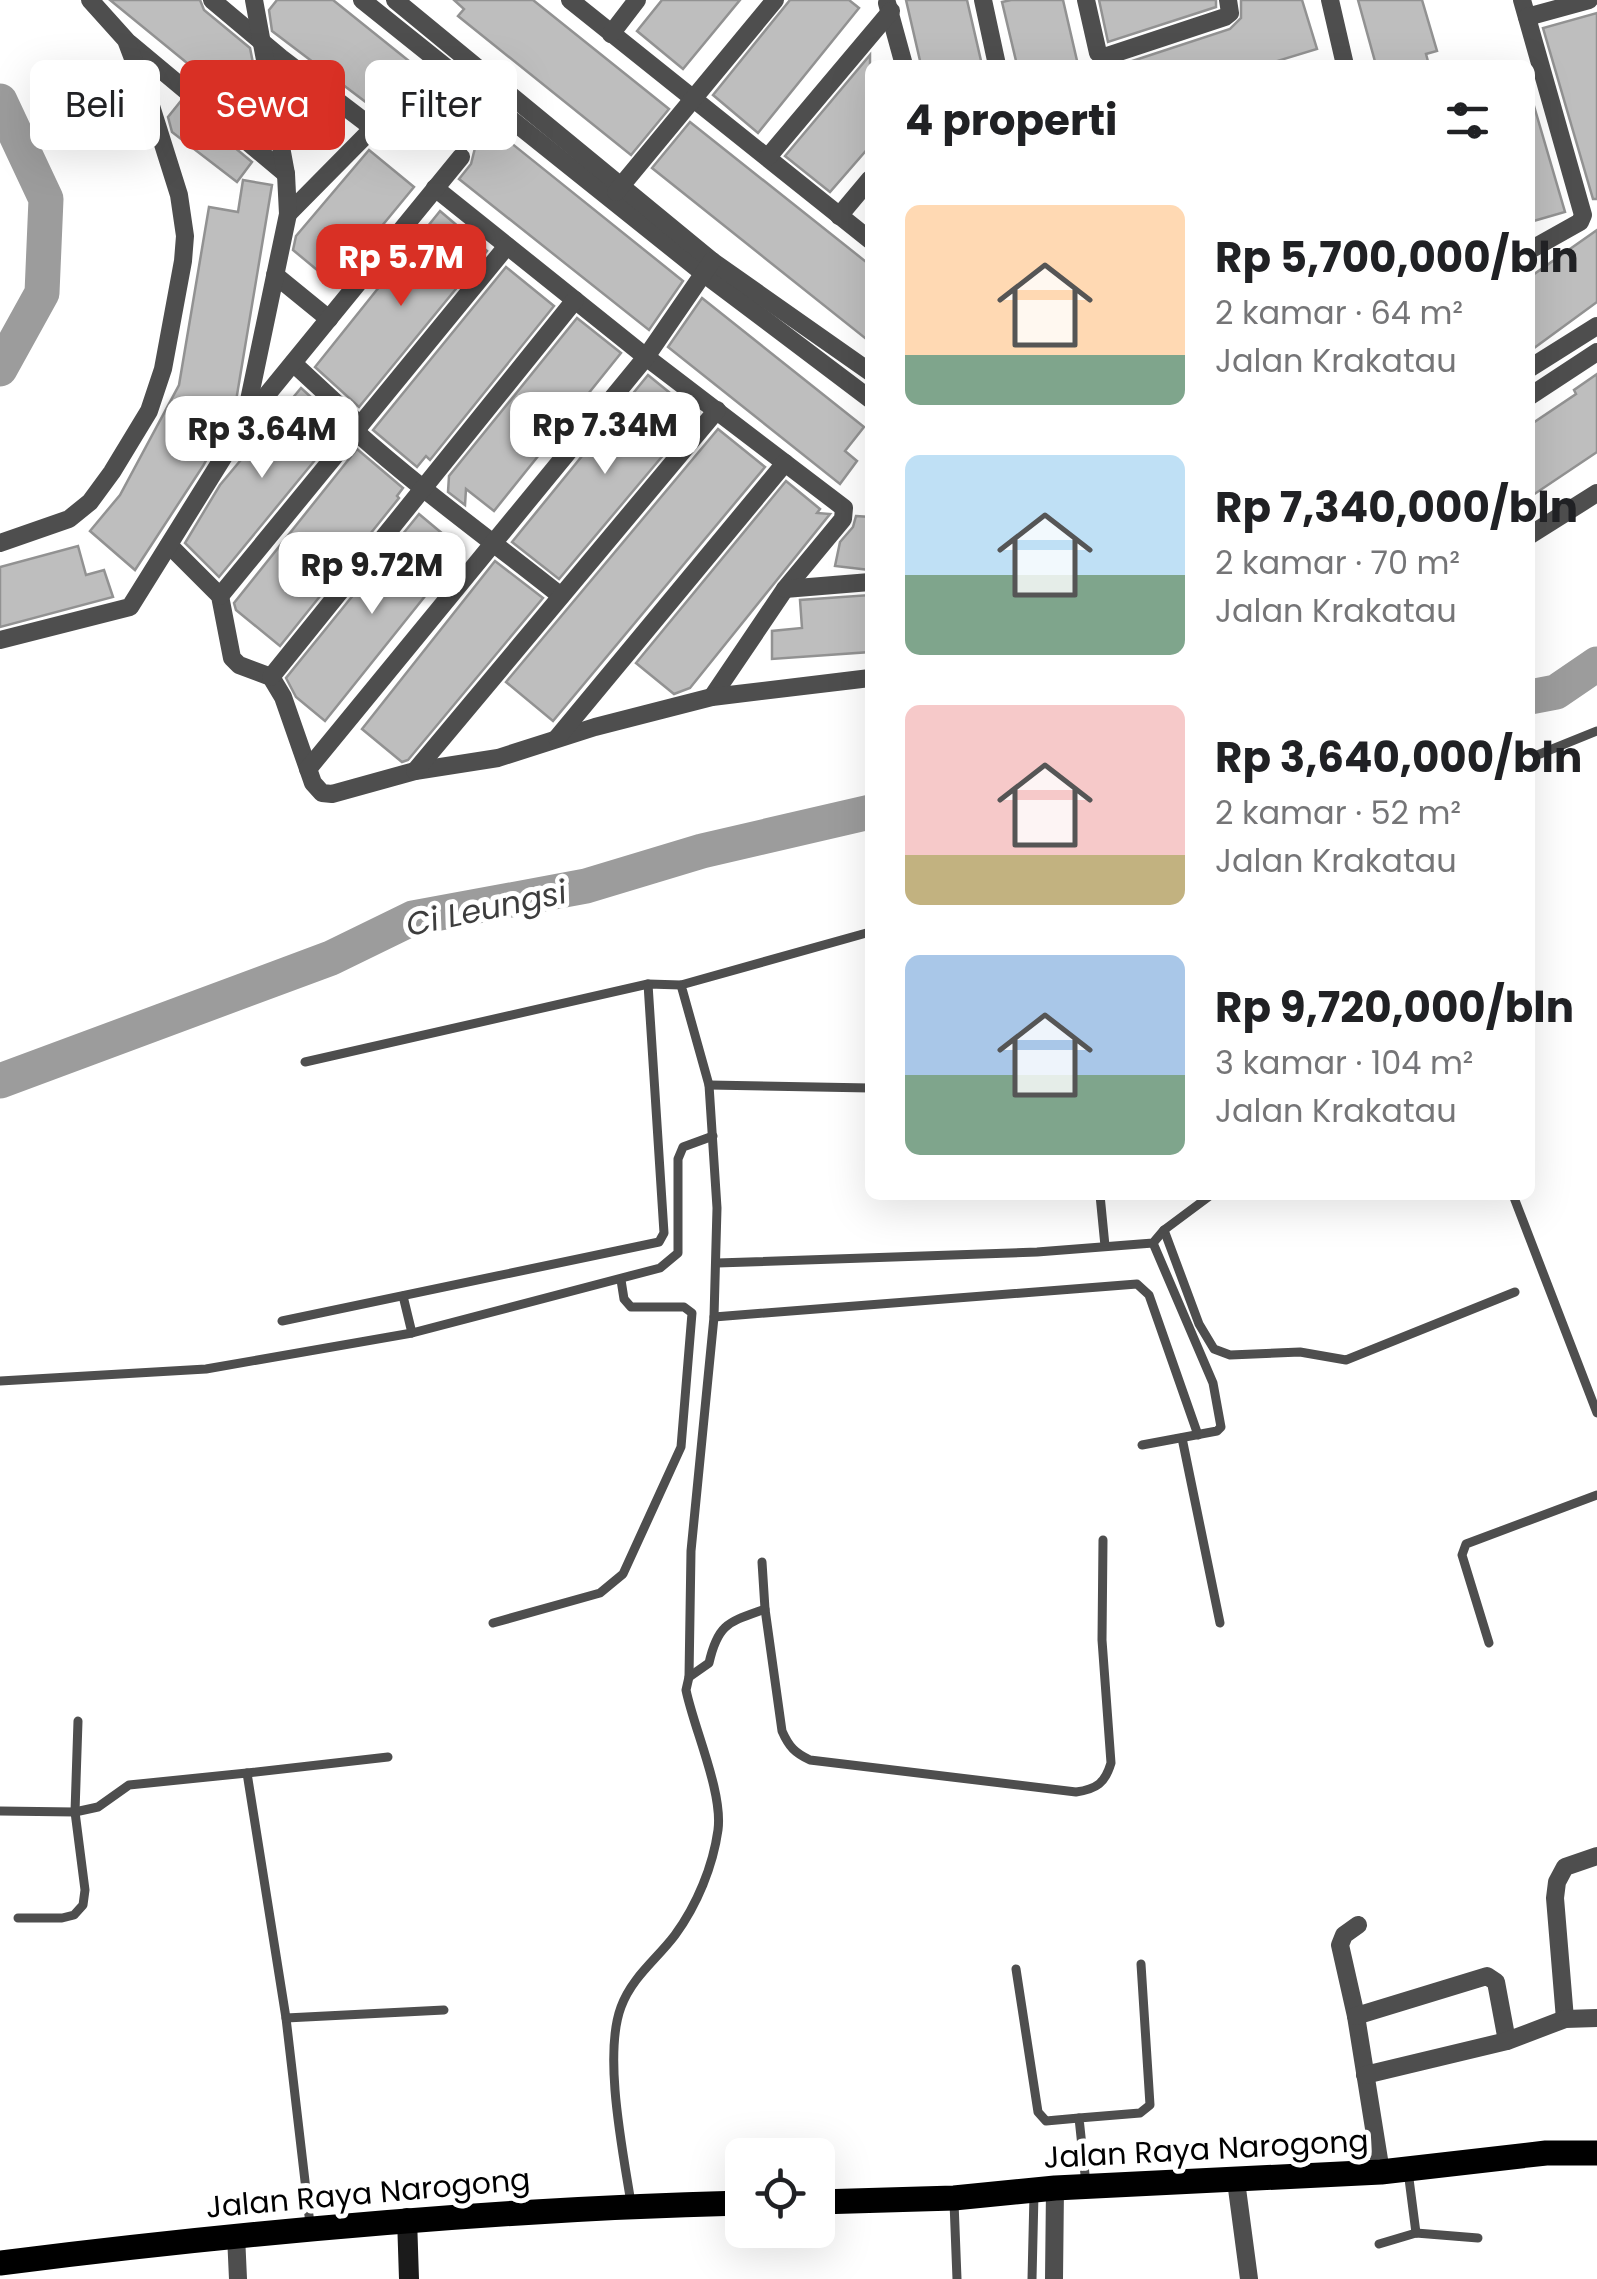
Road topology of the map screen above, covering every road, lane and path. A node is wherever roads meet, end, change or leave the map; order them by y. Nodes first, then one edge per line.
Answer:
1 (90, 0) edge
2 (212, 0) edge
3 (254, 0) edge
4 (362, 0) edge
5 (570, 0) edge
6 (637, 0) edge
7 (775, 0) edge
8 (984, 0) edge
9 (1086, 0) edge
10 (1228, 0) edge
11 (1330, 0) edge
12 (1590, 0) edge
13 (402, 2) edge
14 (888, 6) edge
15 (1524, 9) edge
16 (611, 34) junction
17 (126, 40) junction
18 (263, 43) junction
19 (903, 60) edge
20 (996, 60) edge
21 (1344, 60) edge
22 (692, 100) junction
23 (1550, 102) junction
24 (1535, 106) edge
25 (460, 156) dead end
26 (768, 157) junction
27 (286, 174) junction
28 (865, 185) edge
29 (435, 188) junction
30 (616, 193) junction
31 (288, 214) junction
32 (839, 216) junction
33 (865, 236) edge
34 (507, 246) junction
35 (1535, 247) edge
36 (708, 267) junction
37 (275, 275) junction
38 (575, 300) junction
39 (329, 319) junction
40 (1597, 326) edge
41 (1597, 352) edge
42 (646, 357) junction
43 (293, 363) junction
44 (1535, 365) edge
45 (865, 369) edge
46 (1535, 393) edge
47 (865, 396) edge
48 (716, 410) junction
49 (244, 424) junction
50 (357, 428) junction
51 (785, 462) junction
52 (421, 490) junction
53 (1597, 493) edge
54 (1535, 532) edge
55 (494, 542) junction
56 (0, 543) edge
57 (169, 544) junction
58 (865, 582) edge
59 (785, 590) junction
60 (220, 596) junction
61 (561, 596) junction
62 (0, 640) edge
63 (271, 677) junction
64 (865, 679) edge
65 (712, 697) junction
66 (1597, 731) edge
67 (557, 738) junction
68 (1535, 756) edge
69 (308, 769) junction
70 (415, 772) junction
71 (865, 933) edge
72 (648, 984) junction
73 (682, 985) junction
74 (305, 1062) dead end
75 (709, 1085) junction
76 (865, 1088) edge
77 (714, 1136) junction
78 (1100, 1200) edge
79 (1204, 1200) edge
80 (1515, 1200) edge
81 (1164, 1230) junction
82 (1154, 1244) junction
83 (1105, 1246) junction
84 (717, 1263) junction
85 (620, 1280) junction
86 (1515, 1292) dead end
87 (403, 1296) junction
88 (714, 1318) junction
89 (282, 1321) dead end
90 (412, 1333) junction
91 (0, 1380) edge
92 (1597, 1414) edge
93 (1198, 1435) junction
94 (1182, 1438) junction
95 (1142, 1445) dead end
96 (1597, 1496) edge
97 (1103, 1540) dead end
98 (762, 1562) dead end
99 (765, 1609) junction
100 (493, 1623) dead end
101 (1220, 1623) dead end
102 (1489, 1643) dead end
103 (689, 1677) junction
104 (78, 1721) dead end
105 (388, 1758) dead end
106 (247, 1773) junction
107 (0, 1812) edge
108 (75, 1812) junction
109 (1597, 1856) edge
110 (18, 1918) dead end
111 (1358, 1925) dead end
112 (1142, 1964) dead end
113 (1016, 1969) dead end
114 (444, 2010) dead end
115 (1356, 2016) junction
116 (286, 2018) junction
117 (1597, 2018) edge
118 (1565, 2019) junction
119 (1506, 2041) junction
120 (1365, 2075) junction
121 (1080, 2118) junction
122 (1597, 2153) edge
123 (1408, 2168) junction
124 (1381, 2172) junction
125 (1236, 2181) junction
126 (1086, 2186) junction
127 (1045, 2190) junction
128 (954, 2198) junction
129 (835, 2202) edge
130 (725, 2203) edge
131 (632, 2206) junction
132 (407, 2218) junction
133 (310, 2227) junction
134 (1416, 2233) junction
135 (236, 2236) junction
136 (1478, 2238) dead end
137 (1379, 2244) dead end
138 (0, 2263) edge
139 (238, 2279) edge
140 (409, 2279) edge
141 (957, 2279) edge
142 (1032, 2279) edge
143 (1054, 2279) edge
144 (1249, 2279) edge

1 - 17 street
2 - 18 street
3 - 18 street
4 - 30 street
5 - 16 street
6 - 16 street
7 - 22 street
8 - 20 street
9 - 10 street
11 - 21 street
12 - 15 street
13 - 30 street
14 - 19 street
14 - 26 street
15 - 23 street
16 - 22 street
17 - 27 street
17 - 56 street
18 - 27 street
18 - 31 street
22 - 26 street
22 - 30 street
23 - 24 street
23 - 35 street
25 - 29 street
26 - 32 street
27 - 31 street
28 - 32 street
29 - 34 street
29 - 39 street
30 - 36 street
31 - 37 street
32 - 33 street
34 - 38 street
34 - 50 street
36 - 42 street
36 - 45 street
36 - 47 street
37 - 39 street
37 - 49 street
38 - 42 street
38 - 52 street
39 - 43 street
40 - 44 street
41 - 46 street
42 - 48 street
42 - 55 street
43 - 49 street
43 - 50 street
48 - 51 street
48 - 61 street
49 - 57 street
50 - 52 street
50 - 60 street
51 - 59 street
51 - 67 street
52 - 55 street
52 - 63 street
53 - 54 street
55 - 61 street
55 - 69 street
57 - 60 street
57 - 62 street
58 - 59 street
59 - 65 street
60 - 63 street
61 - 70 street
63 - 69 street
64 - 65 street
65 - 67 street
66 - 68 lane
67 - 70 street
69 - 70 street
71 - 73 lane
72 - 73 lane
72 - 74 lane
72 - 87 lane
73 - 75 lane
75 - 76 lane
75 - 77 lane
77 - 84 lane
77 - 85 lane
78 - 83 lane
79 - 81 lane
80 - 92 lane
81 - 82 lane
81 - 86 lane
82 - 83 lane
82 - 93 lane
83 - 84 lane
84 - 88 lane
85 - 90 lane
85 - 100 lane
87 - 89 lane
87 - 90 lane
88 - 93 lane
88 - 103 lane
90 - 91 lane
93 - 94 lane
94 - 95 lane
94 - 101 lane
96 - 102 lane
97 - 99 lane
98 - 99 lane
99 - 103 lane
103 - 131 lane
104 - 108 lane
105 - 106 lane
106 - 108 lane
106 - 116 lane
107 - 108 lane
108 - 110 lane
109 - 118 street
111 - 115 street
112 - 121 lane
113 - 121 lane
114 - 116 lane
115 - 119 street
115 - 120 street
116 - 133 lane
117 - 118 street
118 - 119 street
119 - 120 street
120 - 124 street
121 - 126 lane
122 - 123 main road, Jalan Raya Narogong
123 - 124 main road, Jalan Raya Narogong
123 - 134 lane
124 - 125 main road, Jalan Raya Narogong
125 - 126 main road, Jalan Raya Narogong
125 - 144 street
126 - 127 main road, Jalan Raya Narogong
127 - 128 main road, Jalan Raya Narogong
127 - 142 lane
127 - 143 street
128 - 129 main road, Jalan Raya Narogong
128 - 141 lane
130 - 131 main road, Jalan Raya Narogong
131 - 132 main road, Jalan Raya Narogong
132 - 133 main road, Jalan Raya Narogong
132 - 140 street
133 - 135 main road, Jalan Raya Narogong
134 - 136 lane
134 - 137 lane
135 - 138 main road, Jalan Raya Narogong
135 - 139 street

